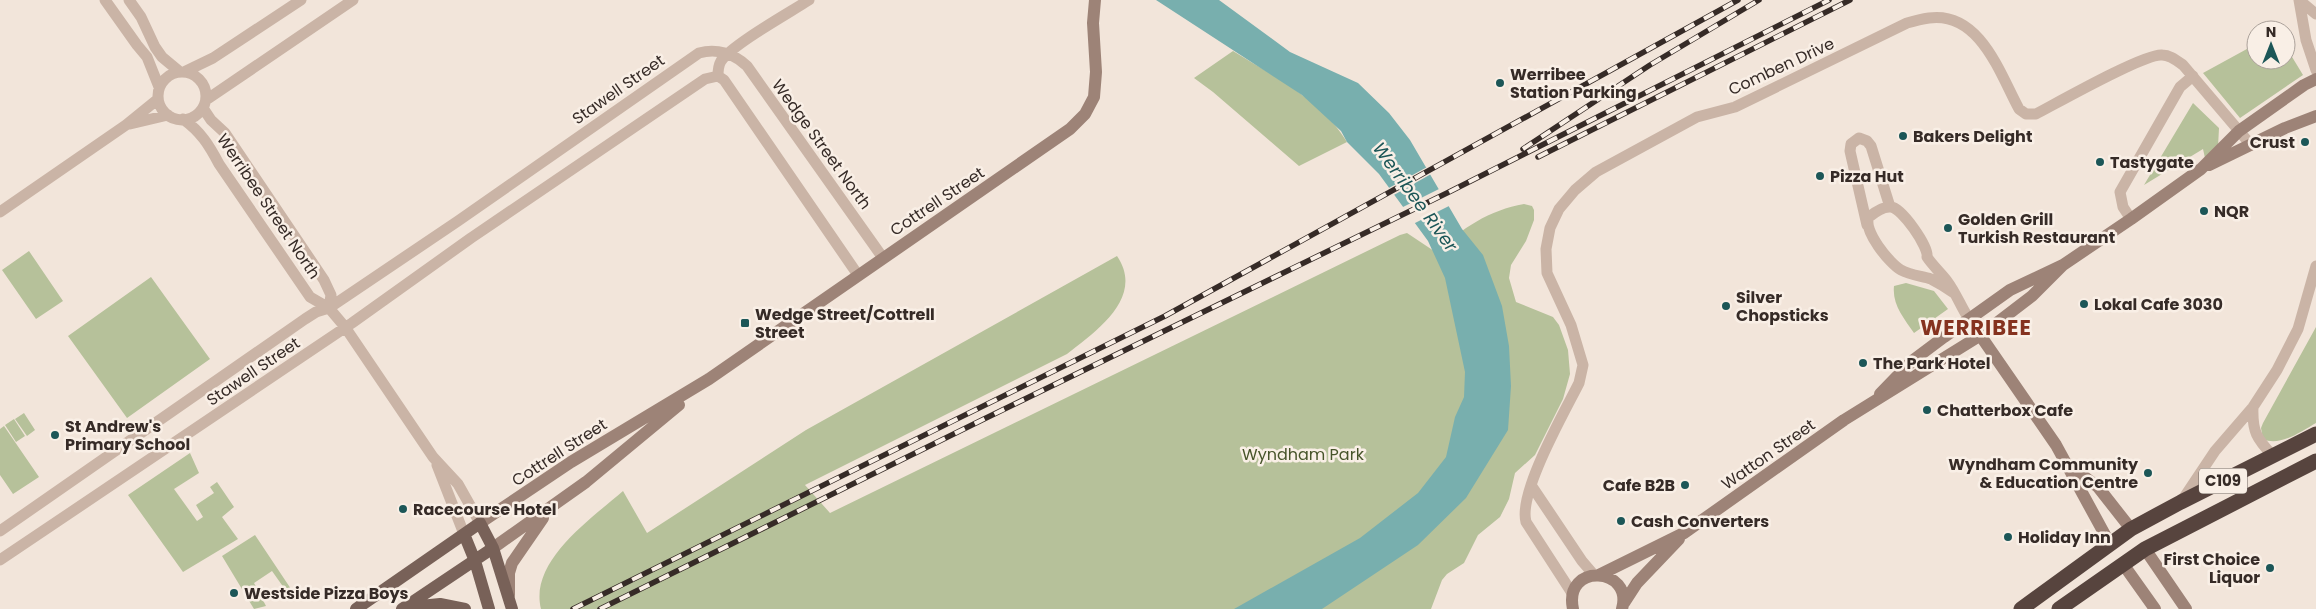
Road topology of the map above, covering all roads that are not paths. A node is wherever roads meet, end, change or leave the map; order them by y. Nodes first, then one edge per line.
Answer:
1 (105, 0) edge
2 (129, 0) edge
3 (301, 0) edge
4 (353, 0) edge
5 (809, 0) edge
6 (1095, 0) edge
7 (2299, 0) edge
8 (2316, 14) edge
9 (729, 54) junction
10 (2316, 70) edge
11 (182, 72) junction
12 (718, 76) junction
13 (2193, 76) junction
14 (2316, 79) edge
15 (159, 93) junction
16 (204, 104) junction
17 (168, 115) junction
18 (2316, 116) edge
19 (183, 120) junction
20 (126, 125) junction
21 (2239, 131) junction
22 (2251, 145) junction
23 (2201, 169) junction
24 (530, 171) junction
25 (542, 189) junction
26 (1890, 207) junction
27 (0, 212) edge
28 (2130, 219) junction
29 (458, 221) junction
30 (1867, 225) junction
31 (471, 238) junction
32 (1926, 257) junction
33 (883, 258) junction
34 (2063, 264) junction
35 (2316, 266) edge
36 (1906, 272) junction
37 (858, 275) junction
38 (1954, 293) junction
39 (329, 308) junction
40 (1969, 319) junction
41 (345, 328) junction
42 (1981, 335) junction
43 (709, 379) junction
44 (1872, 402) junction
45 (2253, 407) junction
46 (2316, 434) edge
47 (2273, 456) junction
48 (433, 457) junction
49 (2316, 461) edge
50 (2068, 465) junction
51 (1531, 485) junction
52 (2181, 502) junction
53 (554, 504) junction
54 (480, 523) junction
55 (2131, 529) junction
56 (0, 530) edge
57 (1684, 533) junction
58 (464, 534) junction
59 (2110, 544) junction
60 (493, 548) junction
61 (2145, 549) junction
62 (0, 560) edge
63 (475, 560) junction
64 (2124, 564) junction
65 (1596, 575) junction
66 (1570, 603) edge
67 (511, 604) edge
68 (1623, 607) edge
69 (356, 609) edge
70 (402, 609) edge
71 (406, 609) edge
72 (465, 609) edge
73 (489, 609) edge
74 (2021, 609) edge
75 (2059, 609) edge
76 (2155, 609) edge
77 (2186, 609) edge

1 - 15 street
2 - 11 street
3 - 11 street
4 - 16 street
5 - 9 street
6 - 33 street, Cottrell Street
7 - 8 street
7 - 10 street
9 - 12 street
9 - 24 street, Stawell Street
9 - 33 street, Wedge Street North
11 - 15 street
11 - 16 street
12 - 25 street, Stawell Street
12 - 37 street
13 - 21 street, Comben Drive
13 - 28 street
13 - 51 street, Comben Drive
14 - 21 street, Watton Street
15 - 17 street
15 - 20 street
16 - 19 street
16 - 39 street, Werribee Street North
17 - 19 street
17 - 20 street
18 - 22 street, Watton Street
19 - 39 street, Werribee Street North
20 - 27 street
21 - 22 street, Comben Drive
21 - 23 street, Watton Street
22 - 23 street, Watton Street
23 - 28 street, Watton Street
24 - 25 street
24 - 29 street, Stawell Street
25 - 31 street, Stawell Street
26 - 30 street
26 - 30 street
26 - 32 street
28 - 34 street, Watton Street
29 - 31 street
29 - 39 street, Stawell Street
30 - 36 street
31 - 41 street, Stawell Street
32 - 36 street
32 - 38 street
33 - 37 street, Cottrell Street
34 - 40 street, Watton Street
34 - 42 street, Watton Street
35 - 45 street
36 - 38 street
37 - 43 street, Cottrell Street
38 - 40 street
39 - 41 street, Werribee Street North
39 - 56 street, Stawell Street
40 - 42 street
40 - 44 street, Watton Street
41 - 48 street, Werribee Street North
41 - 62 street, Stawell Street
42 - 44 street, Watton Street
42 - 50 street
43 - 53 street, Cottrell Street
43 - 54 street, Cottrell Street
44 - 57 street, Watton Street
45 - 47 street
45 - 52 street
46 - 47 highway, C109
47 - 52 highway, C109
48 - 54 street, Werribee Street North
48 - 58 street, Werribee Street North
49 - 61 highway, C109
50 - 55 street
50 - 59 street
51 - 65 street
51 - 66 street, Comben Drive
52 - 55 highway, C109
53 - 60 street, Cottrell Street
53 - 67 street
54 - 58 main road, Cottrell Street
54 - 60 main road, Werribee Street North
55 - 59 highway, C109
55 - 61 highway
57 - 65 street, Watton Street
57 - 68 street, Watton Street
58 - 63 main road, Werribee Street North
58 - 69 main road, Cottrell Street
59 - 64 highway
59 - 74 highway, C109
60 - 63 main road, Cottrell Street
60 - 67 main road, Werribee Street North
61 - 64 highway, C109
61 - 77 street
63 - 70 main road, Cottrell Street
63 - 73 main road, Werribee Street North
64 - 75 highway, C109
64 - 76 street
65 - 66 street, Watton Street
65 - 68 street
71 - 72 main road

